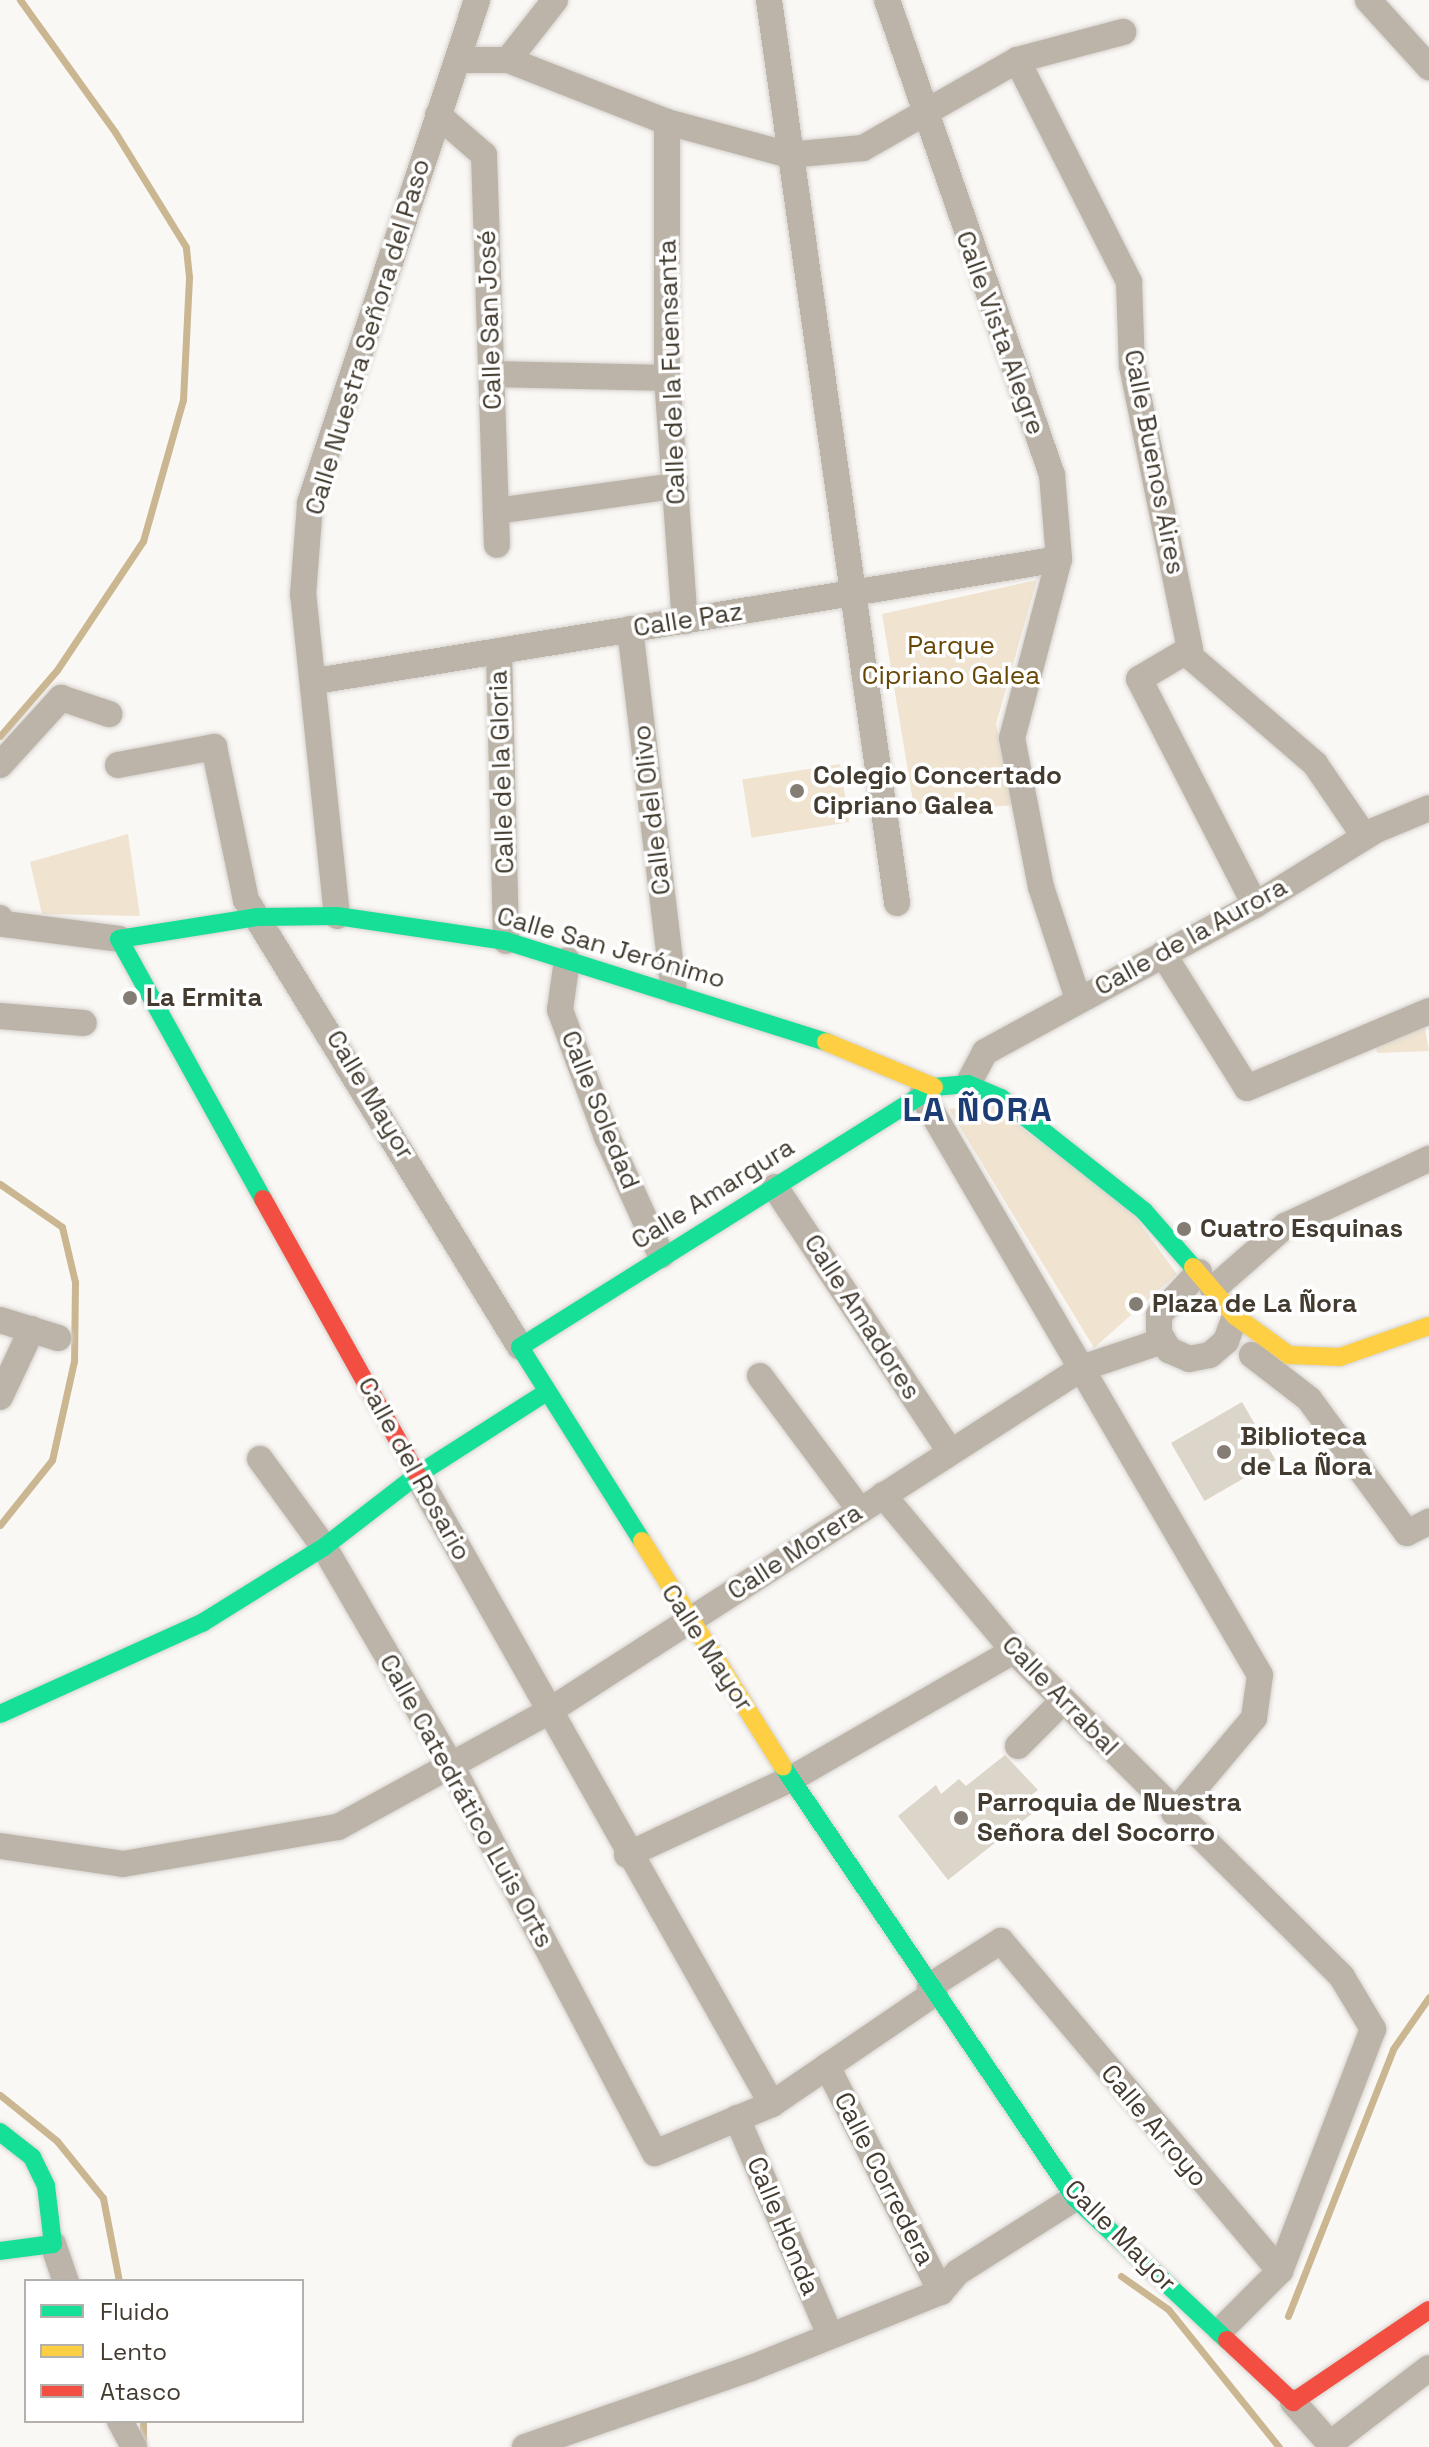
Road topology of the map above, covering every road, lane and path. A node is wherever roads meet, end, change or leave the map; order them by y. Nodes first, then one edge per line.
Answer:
1 (477, 0) edge
2 (555, 0) edge
3 (769, 0) edge
4 (887, 0) edge
5 (1368, 0) edge
6 (1123, 32) dead end
7 (461, 60) junction
8 (508, 60) junction
9 (1017, 60) junction
10 (1429, 67) edge
11 (922, 112) junction
12 (438, 115) junction
13 (667, 122) junction
14 (789, 155) junction
15 (493, 374) junction
16 (667, 378) junction
17 (675, 486) junction
18 (496, 511) junction
19 (497, 545) dead end
20 (1059, 559) junction
21 (853, 593) junction
22 (685, 621) junction
23 (630, 629) junction
24 (1188, 650) junction
25 (499, 651) junction
26 (316, 681) junction
27 (109, 714) dead end
28 (0, 765) edge
29 (118, 765) dead end
30 (1429, 808) edge
31 (1365, 837) junction
32 (897, 903) dead end
33 (1255, 905) junction
34 (337, 916) junction
35 (258, 917) junction
36 (1, 923) edge
37 (119, 939) junction
38 (506, 941) junction
39 (1163, 954) junction
40 (567, 960) junction
41 (674, 990) junction
42 (1078, 999) junction
43 (1429, 1011) edge
44 (0, 1016) edge
45 (84, 1023) dead end
46 (968, 1084) junction
47 (928, 1091) junction
48 (1429, 1159) edge
49 (775, 1187) junction
50 (661, 1255) junction
51 (1206, 1281) junction
52 (1235, 1316) junction
53 (0, 1320) edge
54 (1429, 1326) edge
55 (32, 1329) junction
56 (58, 1338) dead end
57 (1162, 1341) junction
58 (520, 1347) junction
59 (1264, 1351) junction
60 (1210, 1355) junction
61 (1318, 1357) junction
62 (1082, 1368) junction
63 (760, 1376) dead end
64 (545, 1393) junction
65 (0, 1397) edge
66 (1309, 1399) junction
67 (948, 1448) junction
68 (260, 1459) dead end
69 (417, 1475) junction
70 (883, 1495) junction
71 (860, 1510) junction
72 (1418, 1528) edge
73 (324, 1547) junction
74 (689, 1621) junction
75 (1014, 1651) junction
76 (1063, 1701) junction
77 (546, 1713) junction
78 (0, 1714) edge
79 (1018, 1746) dead end
80 (451, 1765) junction
81 (791, 1779) junction
82 (1174, 1813) junction
83 (0, 1846) edge
84 (627, 1855) junction
85 (933, 1989) junction
86 (827, 2066) junction
87 (772, 2104) junction
88 (737, 2118) junction
89 (0, 2132) edge
90 (1075, 2198) junction
91 (53, 2244) junction
92 (0, 2251) edge
93 (1280, 2271) junction
94 (65, 2279) edge
95 (941, 2292) junction
96 (1429, 2310) edge
97 (1221, 2330) junction
98 (829, 2333) junction
99 (1429, 2368) edge
100 (1293, 2402) junction
101 (121, 2423) edge
102 (1332, 2445) edge
103 (134, 2447) edge
104 (525, 2447) edge

1 - 7 street, Calle Nuestra Señora del Paso
2 - 8 street
3 - 14 street
4 - 11 street, Calle Vista Alegre
5 - 10 street
6 - 9 street
7 - 8 street
7 - 12 street, Calle Nuestra Señora del Paso
8 - 13 street
9 - 11 street
9 - 24 street, Calle Buenos Aires
11 - 14 street
11 - 20 street, Calle Vista Alegre
12 - 15 street, Calle San José
12 - 26 street, Calle Nuestra Señora del Paso
13 - 14 street
13 - 16 street, Calle de la Fuensanta
14 - 21 street
15 - 16 street
15 - 18 street, Calle San José
16 - 17 street, Calle de la Fuensanta
17 - 18 street
17 - 22 street, Calle de la Fuensanta
18 - 19 street, Calle San José
20 - 21 street, Calle Paz
20 - 42 street, Calle Vista Alegre
21 - 22 street, Calle Paz
21 - 32 street
22 - 23 street, Calle Paz
23 - 25 street, Calle Paz
23 - 41 street, Calle del Olivo
24 - 31 street
24 - 33 street
25 - 26 street, Calle Paz
25 - 38 street, Calle de la Gloria
26 - 34 street, Calle Nuestra Señora del Paso
27 - 28 street
29 - 35 street, Calle Mayor
30 - 31 street, Calle de la Aurora
31 - 33 street, Calle de la Aurora
33 - 39 street, Calle de la Aurora
34 - 35 street, Calle San Jerónimo
34 - 38 street, Calle San Jerónimo
35 - 37 street, Calle San Jerónimo
35 - 58 street, Calle Mayor
36 - 37 street
37 - 69 street, Calle del Rosario
38 - 40 street, Calle San Jerónimo
39 - 42 street, Calle de la Aurora
39 - 43 street
40 - 41 street, Calle San Jerónimo
40 - 50 street, Calle Soledad
41 - 47 street, Calle San Jerónimo
42 - 46 street, Calle de la Aurora
44 - 45 street
46 - 47 street
46 - 51 street
47 - 49 street, Calle Amargura
47 - 62 street
48 - 51 street
49 - 50 street, Calle Amargura
49 - 67 street, Calle Amadores
50 - 58 street, Calle Amargura
51 - 52 street
51 - 57 street
52 - 59 street
52 - 60 street
53 - 55 street
54 - 61 street
55 - 56 street
55 - 65 street
57 - 60 street
57 - 62 street, Calle Morera
58 - 64 street, Calle Mayor
59 - 60 street
59 - 61 street
59 - 66 street
61 - 66 street
62 - 67 street, Calle Morera
62 - 82 street
63 - 71 street
64 - 69 street
64 - 74 street, Calle Mayor
66 - 72 street
67 - 70 street, Calle Morera
68 - 73 street, Calle Catedrático Luis Orts
69 - 73 street
69 - 77 street, Calle del Rosario
70 - 71 street, Calle Morera
70 - 75 street, Calle Arrabal
71 - 74 street, Calle Morera
73 - 78 street
73 - 80 street, Calle Catedrático Luis Orts
74 - 77 street, Calle Morera
74 - 81 street, Calle Mayor
75 - 76 street, Calle Arrabal
75 - 81 street
76 - 79 street
76 - 82 street, Calle Arrabal
77 - 80 street, Calle Morera
77 - 84 street, Calle del Rosario
80 - 83 street, Calle Morera
80 - 88 street, Calle Catedrático Luis Orts
81 - 84 street
81 - 85 street, Calle Mayor
82 - 93 street, Calle Arrabal
84 - 87 street, Calle del Rosario
85 - 86 street
85 - 90 street, Calle Mayor
85 - 93 street, Calle Arroyo
86 - 87 street
86 - 95 street, Calle Corredera
87 - 88 street
88 - 98 street, Calle Honda
89 - 91 street
90 - 95 street
90 - 97 street, Calle Mayor
91 - 92 street
91 - 94 street
93 - 97 street
95 - 98 street
96 - 100 street
97 - 100 street, Calle Mayor
98 - 104 street
99 - 102 street
100 - 102 street
101 - 103 street

